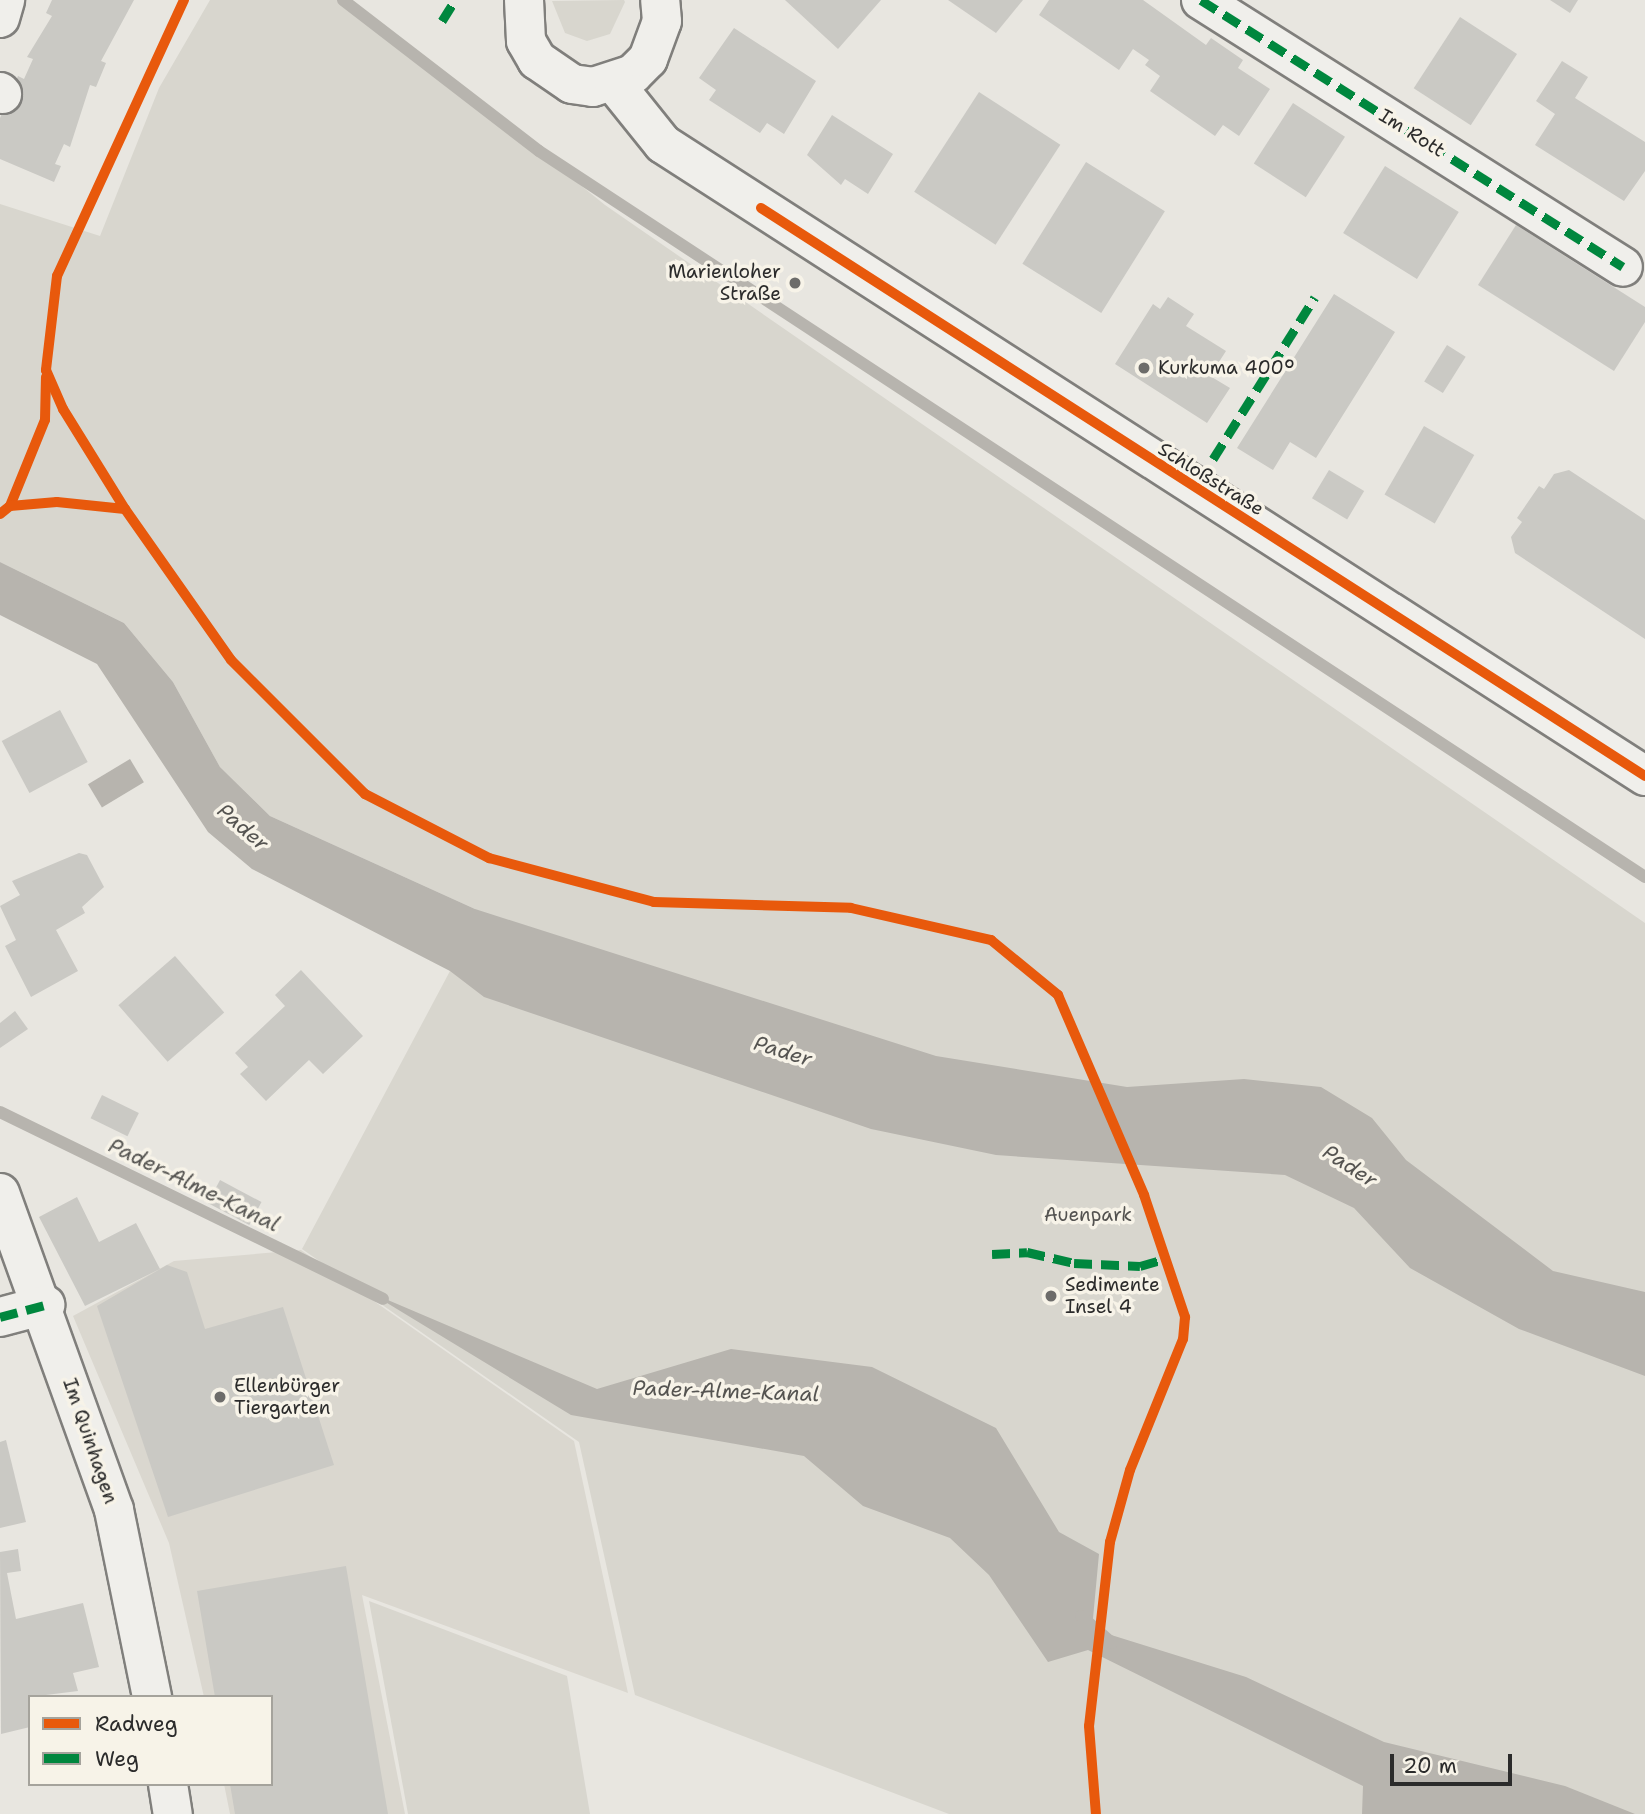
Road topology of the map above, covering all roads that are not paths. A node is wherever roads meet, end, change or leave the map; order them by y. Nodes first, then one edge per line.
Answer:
1 (5, 0) edge
2 (524, 0) edge
3 (660, 0) edge
4 (1201, 0) edge
5 (0, 18) edge
6 (614, 83) junction
7 (1623, 267) dead end
8 (1645, 776) edge
9 (0, 1193) edge
10 (45, 1305) junction
11 (0, 1317) edge
12 (152, 1695) edge
13 (168, 1786) edge
14 (173, 1814) edge

1 - 5 street
2 - 6 street
3 - 6 street
4 - 7 street, Im Rott
6 - 8 street, Schloßstraße
9 - 10 street, Im Quinhagen
10 - 11 street
10 - 12 street, Im Quinhagen
13 - 14 street

